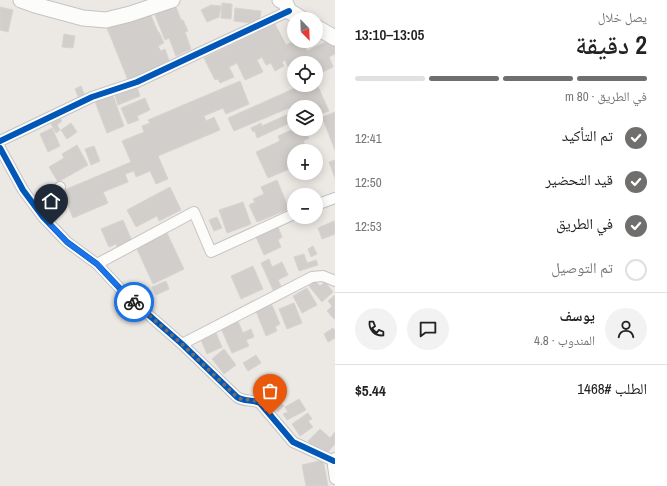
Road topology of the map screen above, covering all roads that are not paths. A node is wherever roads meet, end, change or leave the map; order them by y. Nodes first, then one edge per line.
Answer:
1 (20, 0) edge
2 (172, 0) edge
3 (284, 5) edge
4 (293, 12) edge
5 (323, 31) edge
6 (335, 38) edge
7 (0, 141) edge
8 (0, 148) edge
9 (60, 187) dead end
10 (335, 198) edge
11 (323, 202) edge
12 (43, 216) junction
13 (287, 217) edge
14 (97, 264) junction
15 (333, 280) edge
16 (182, 344) junction
17 (335, 460) edge
18 (335, 479) edge

1 - 2 main road
3 - 4 main road
3 - 7 street
5 - 6 main road
8 - 12 street
9 - 12 street
10 - 11 street
12 - 14 street
13 - 14 street
14 - 16 street
15 - 16 street
16 - 17 street
17 - 18 street

